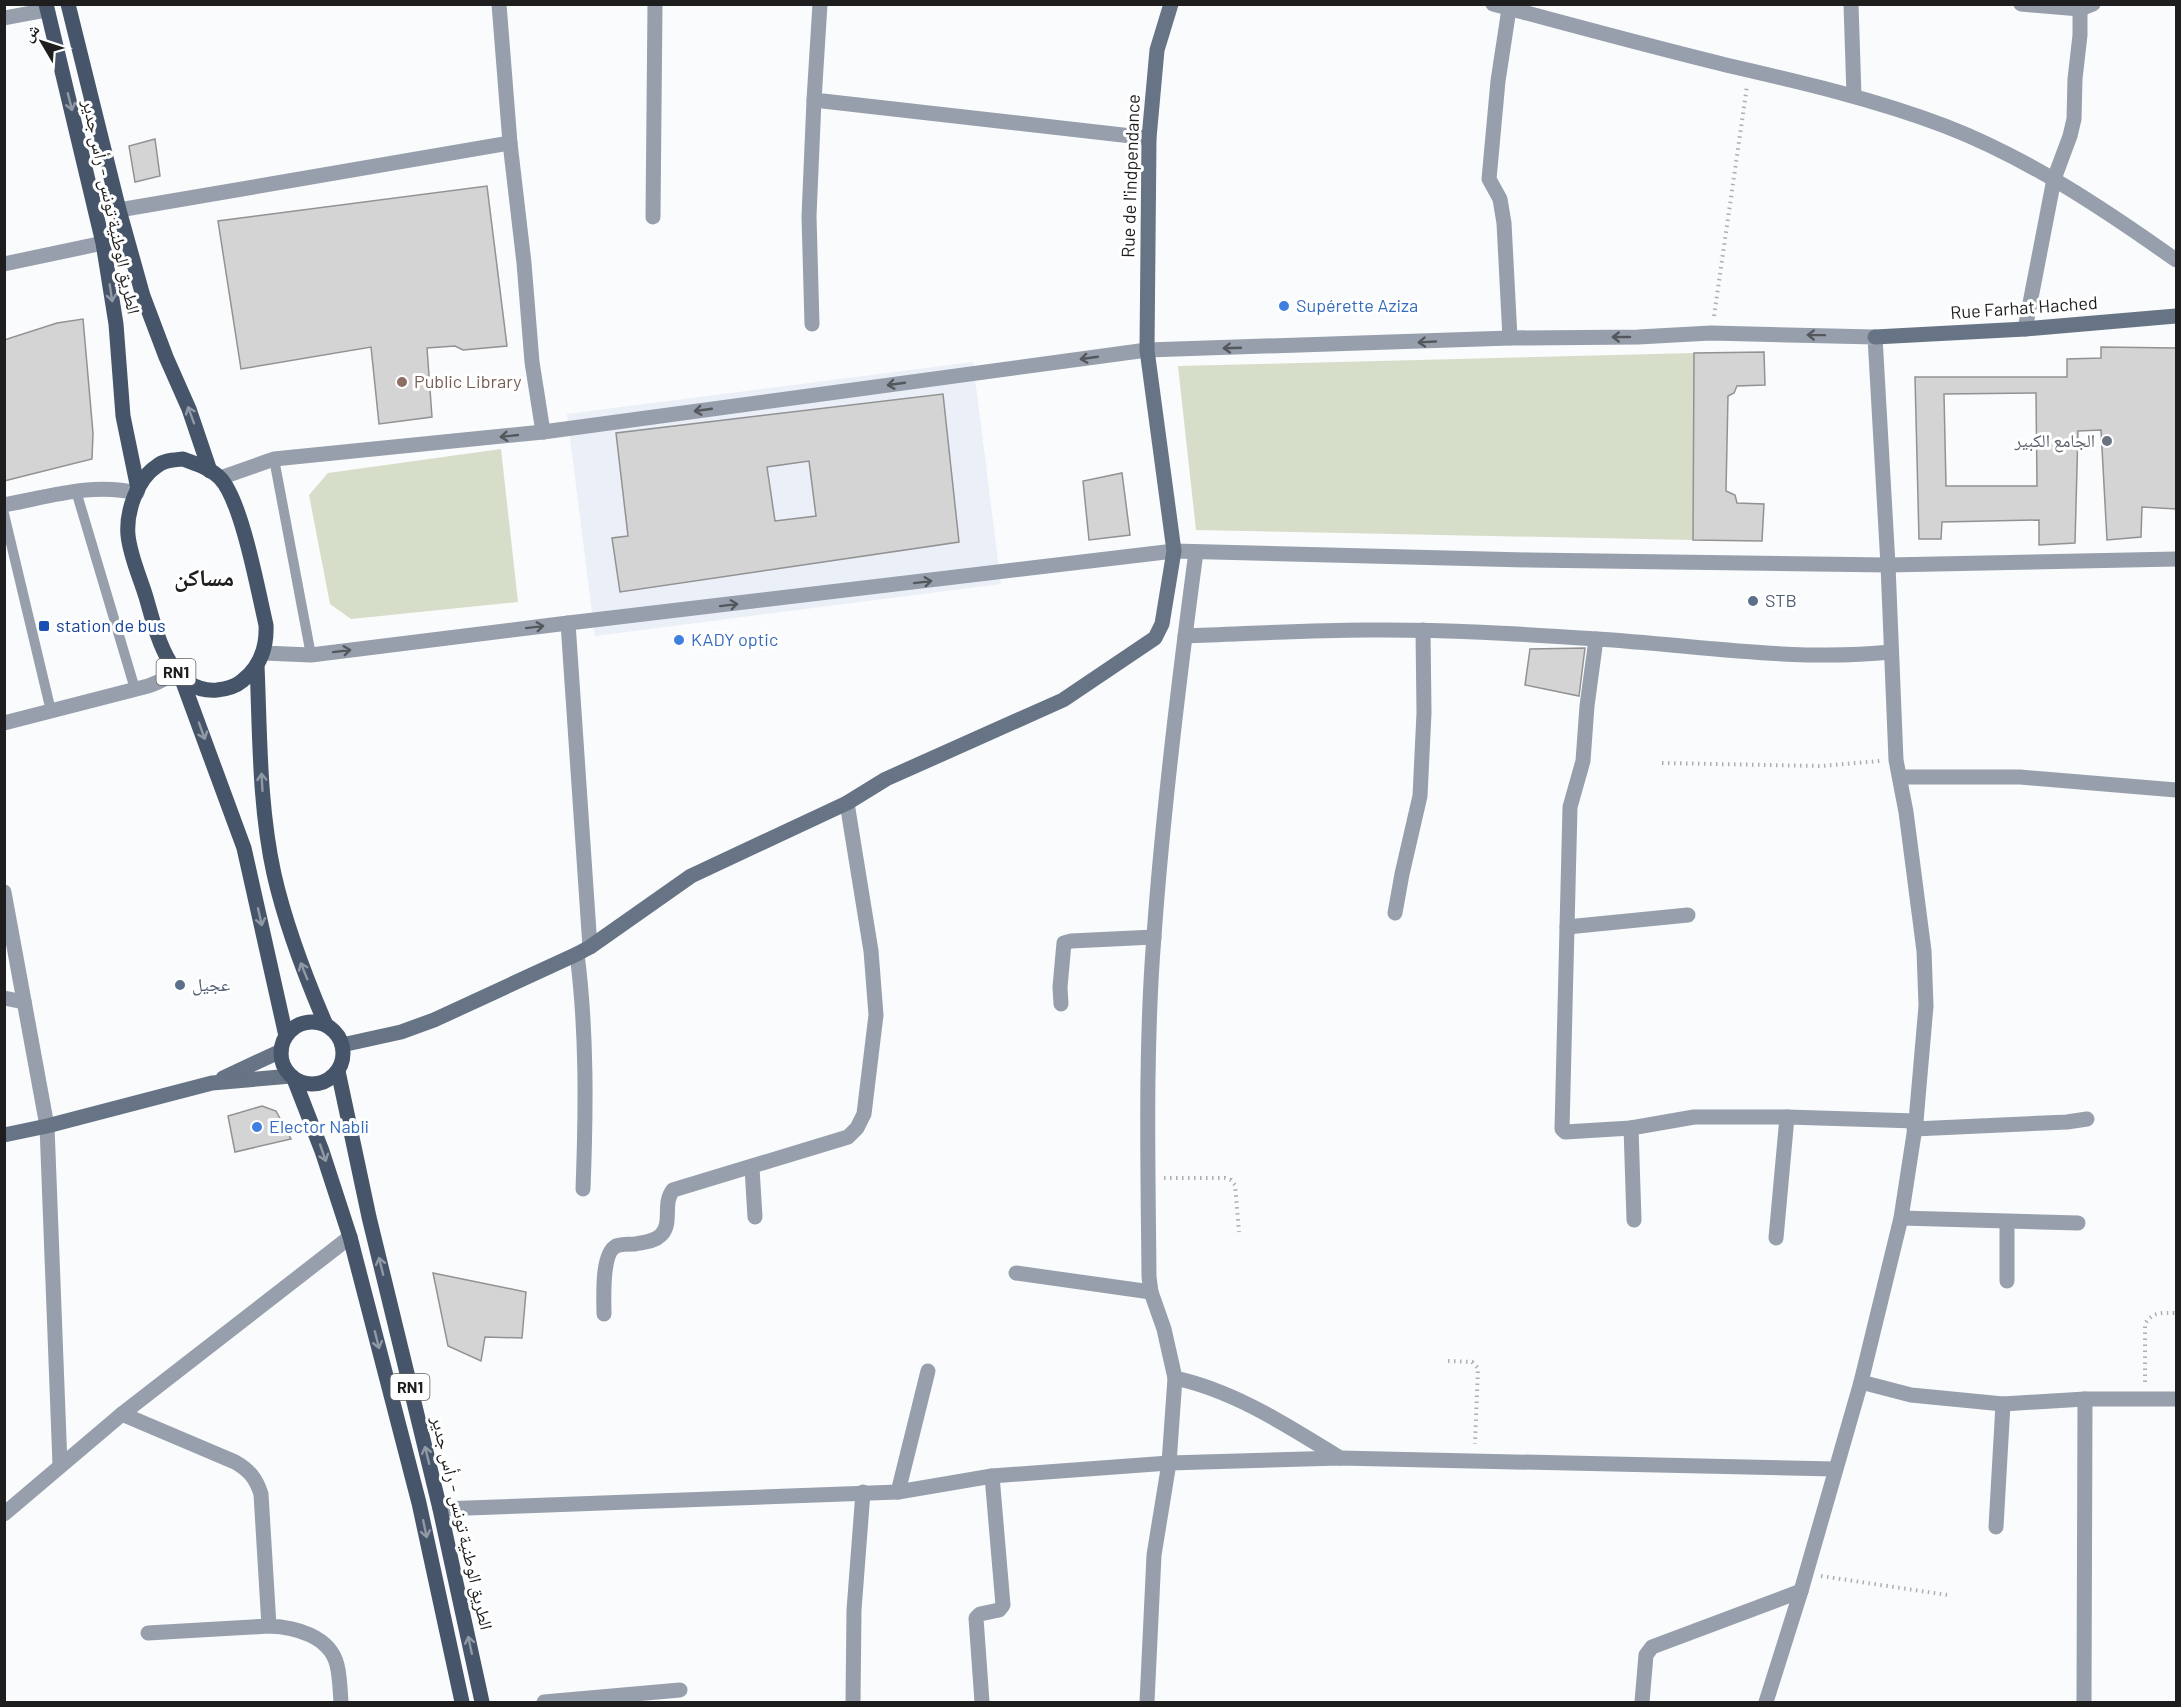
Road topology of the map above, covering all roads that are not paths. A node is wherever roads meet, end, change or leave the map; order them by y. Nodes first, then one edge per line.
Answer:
1 (68, 4) edge
2 (499, 4) edge
3 (655, 4) edge
4 (820, 4) edge
5 (1171, 4) edge
6 (1493, 4) edge
7 (1851, 4) edge
8 (2021, 4) edge
9 (2085, 6) edge
10 (46, 7) edge
11 (1509, 9) junction
12 (4, 18) edge
13 (1854, 96) junction
14 (814, 100) junction
15 (1149, 138) junction
16 (510, 143) junction
17 (2054, 179) junction
18 (119, 210) junction
19 (653, 217) dead end
20 (103, 243) junction
21 (2176, 260) edge
22 (4, 264) edge
23 (2176, 316) edge
24 (812, 324) dead end
25 (2025, 329) junction
26 (1875, 337) junction
27 (1510, 338) junction
28 (1147, 351) junction
29 (543, 432) junction
30 (274, 459) junction
31 (215, 474) junction
32 (76, 491) junction
33 (138, 491) junction
34 (4, 505) edge
35 (4, 513) edge
36 (1174, 552) junction
37 (1196, 552) junction
38 (2176, 559) edge
39 (1888, 565) junction
40 (568, 623) junction
41 (1423, 630) junction
42 (1185, 636) junction
43 (1596, 639) junction
44 (1891, 652) junction
45 (311, 655) junction
46 (260, 659) junction
47 (177, 673) junction
48 (135, 689) junction
49 (51, 711) junction
50 (4, 723) edge
51 (1900, 777) junction
52 (2176, 790) edge
53 (847, 803) junction
54 (4, 892) edge
55 (1395, 913) dead end
56 (1688, 915) dead end
57 (1568, 927) junction
58 (1154, 937) junction
59 (584, 951) junction
60 (4, 998) edge
61 (24, 1002) junction
62 (1061, 1004) dead end
63 (326, 1025) junction
64 (286, 1036) junction
65 (342, 1045) junction
66 (281, 1051) junction
67 (338, 1071) junction
68 (292, 1077) junction
69 (212, 1083) junction
70 (1787, 1117) junction
71 (2087, 1119) dead end
72 (1915, 1125) junction
73 (47, 1126) junction
74 (1631, 1128) junction
75 (4, 1135) edge
76 (752, 1168) junction
77 (583, 1189) dead end
78 (755, 1217) dead end
79 (1901, 1218) junction
80 (1634, 1220) dead end
81 (2007, 1222) junction
82 (2078, 1223) dead end
83 (350, 1236) junction
84 (1776, 1238) dead end
85 (1016, 1273) dead end
86 (2007, 1281) dead end
87 (1150, 1292) junction
88 (604, 1314) dead end
89 (928, 1371) dead end
90 (1175, 1378) junction
91 (1861, 1382) junction
92 (2085, 1399) junction
93 (2176, 1399) edge
94 (2002, 1404) junction
95 (122, 1414) junction
96 (1340, 1458) junction
97 (1169, 1463) junction
98 (60, 1466) junction
99 (1835, 1469) junction
100 (992, 1476) junction
101 (863, 1492) junction
102 (898, 1492) junction
103 (440, 1509) junction
104 (4, 1514) edge
105 (1996, 1527) dead end
106 (1801, 1591) junction
107 (269, 1626) junction
108 (148, 1634) dead end
109 (680, 1690) dead end
110 (341, 1702) edge
111 (462, 1702) edge
112 (482, 1702) edge
113 (544, 1702) edge
114 (853, 1702) edge
115 (982, 1702) edge
116 (1147, 1702) edge
117 (1642, 1702) edge
118 (1766, 1702) edge
119 (2084, 1702) edge

1 - 18 main road, الطريق الوطنية تونس - رأس جدير
2 - 16 street
3 - 19 street
4 - 14 street
5 - 15 street, Rue de l'indpendance
6 - 11 street
7 - 13 street
8 - 9 street
9 - 17 street
10 - 12 street
10 -> 20 main road, الطريق الوطنية تونس - رأس جدير / RN1
11 - 13 street
11 - 27 street
13 - 17 street
14 - 15 street
14 - 24 street
15 - 28 street, Rue de l'indpendance
16 - 18 street
16 - 29 street
17 - 21 street
17 - 25 street
31 -> 18 main road, الطريق الوطنية تونس - رأس جدير
20 - 22 street
20 -> 33 main road, الطريق الوطنية تونس - رأس جدير / RN1
23 - 25 street, Rue Farhat Hached
25 - 26 street, Rue Farhat Hached
26 -> 27 street
26 - 39 street
27 -> 28 street
28 -> 29 street
28 - 36 street, Rue de l'indpendance
29 -> 30 street
30 - 31 street
30 - 45 lane
31 - 33 main road, RN1
31 - 46 main road, الطريق الوطنية تونس - رأس جدير
32 - 33 street
32 - 34 street
32 - 48 lane
33 - 47 main road, RN1
35 - 49 lane
36 - 37 street
40 -> 36 street
36 - 53 street, Rue de l'indpendance
37 - 39 street
37 - 42 street
38 - 39 street
39 - 44 street
45 -> 40 street
40 - 59 street
41 - 42 street
41 - 43 street
41 - 55 street
42 - 58 street
43 - 44 street
43 - 57 street
44 - 51 street
45 - 46 street
46 - 47 main road, RN1
63 -> 46 main road
47 - 48 street
47 -> 64 main road, RN1
48 - 49 street
49 - 50 street
51 - 52 street
51 - 72 street
53 - 59 street, Rue de l'indpendance
53 - 76 street
54 - 61 street
56 - 57 street
57 - 74 street
58 - 62 street
58 - 87 street
59 - 65 street, Rue de l'indpendance
59 - 77 street
60 - 61 street
61 - 73 street
63 - 64 main road
63 - 65 main road
64 - 66 main road
65 - 67 main road, RN1
66 - 68 main road, RN1
66 - 69 street
67 - 68 main road
103 -> 67 main road, الطريق الوطنية تونس - رأس جدير / RN1
68 - 69 street
68 -> 83 main road, الطريق الوطنية تونس - رأس جدير / RN1
69 - 73 street
70 - 72 street
70 - 74 street
70 - 84 street
71 - 72 street
72 - 79 street
73 - 75 street
73 - 98 street
74 - 80 street
76 - 78 street
76 - 88 street
79 - 81 street
79 - 91 street
81 - 82 street
81 - 86 street
83 - 95 street
83 -> 111 main road, الطريق الوطنية تونس - رأس جدير / RN1
85 - 87 street
87 - 90 street
89 - 102 street
90 - 96 street
90 - 97 street
91 - 94 street
91 - 99 street
92 - 93 street
92 - 94 street
92 - 119 street
94 - 105 street
95 - 98 street
95 - 107 street
96 - 97 street
96 - 99 street
97 - 100 street
97 - 116 street
98 - 104 street
99 - 106 street
100 - 102 street
100 - 115 street
101 - 102 street
101 - 103 street
101 - 114 street
112 -> 103 main road, الطريق الوطنية تونس - رأس جدير / RN1
106 - 117 street
106 - 118 street
107 - 108 street
107 - 110 street
109 - 113 street

